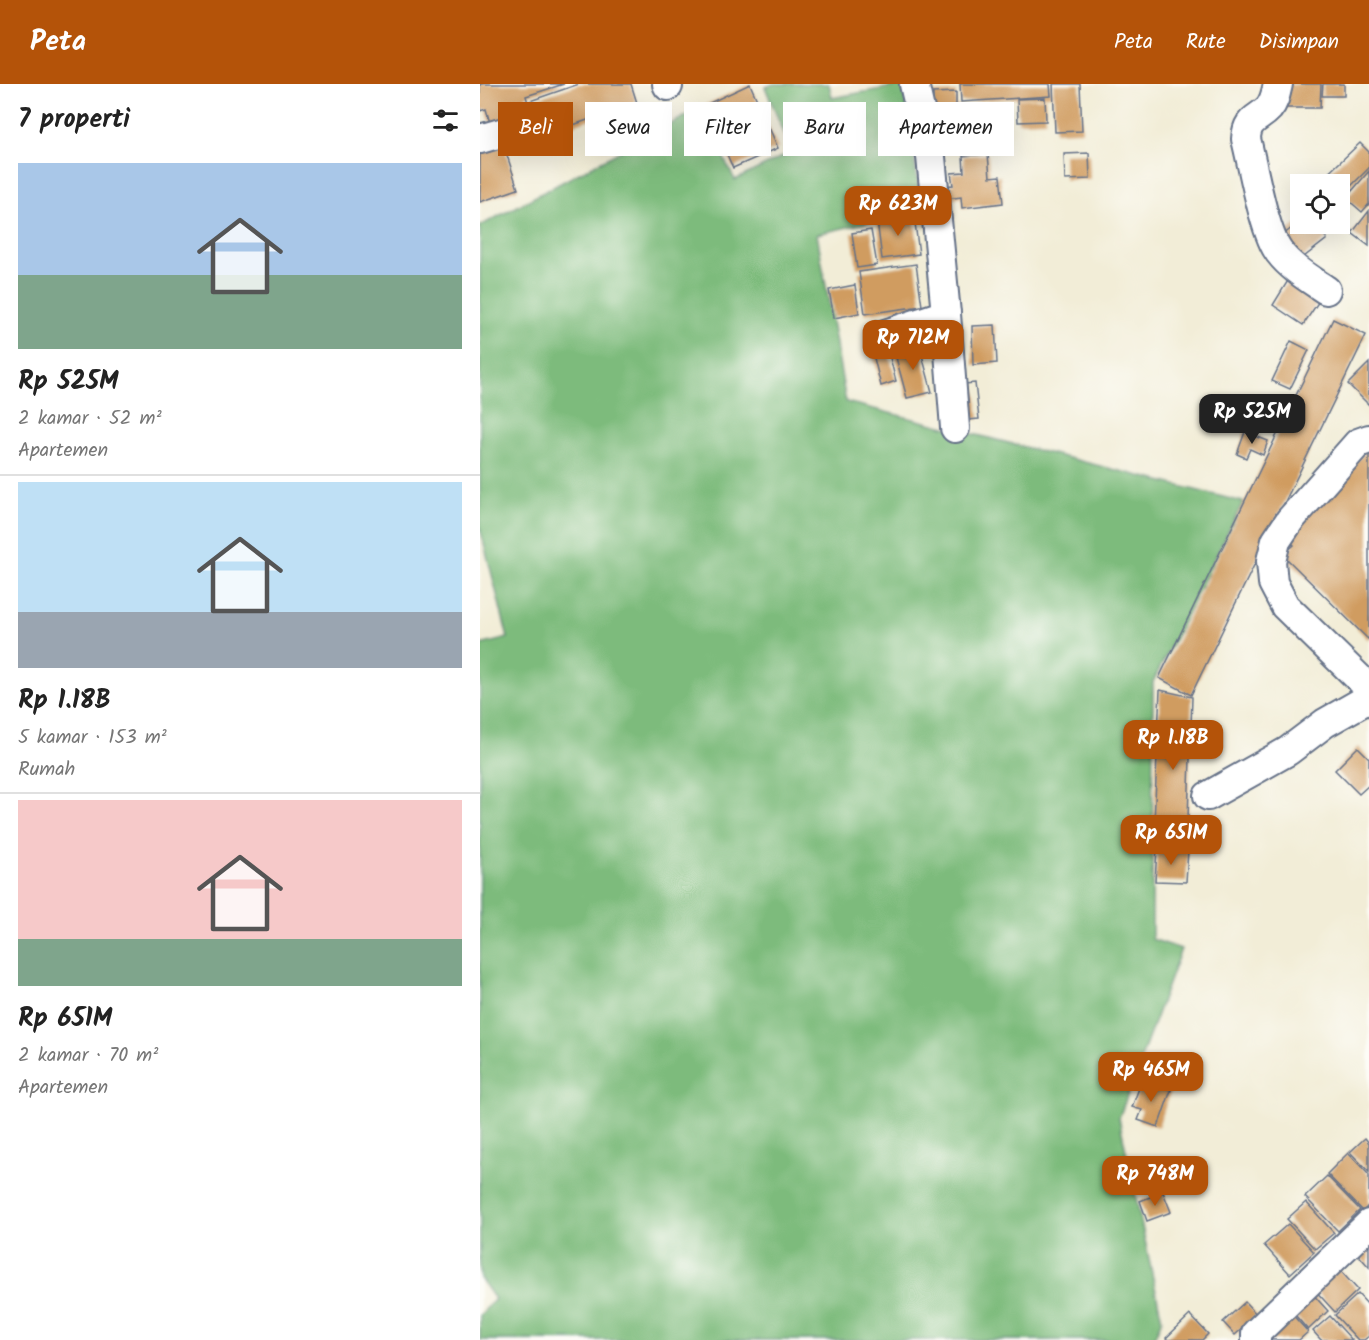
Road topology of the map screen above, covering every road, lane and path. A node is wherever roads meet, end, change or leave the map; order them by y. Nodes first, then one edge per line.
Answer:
1 (914, 84) edge
2 (1278, 84) edge
3 (498, 135) edge
4 (480, 140) edge
5 (1326, 290) dead end
6 (946, 315) junction
7 (882, 335) dead end
8 (955, 428) dead end
9 (1369, 439) edge
10 (1369, 688) edge
11 (1369, 698) edge
12 (1208, 796) dead end
13 (1369, 1224) edge
14 (1256, 1340) edge

1 - 6 street
2 - 5 street
3 - 4 street
6 - 7 street
6 - 8 street
9 - 10 street
11 - 12 street
13 - 14 street

